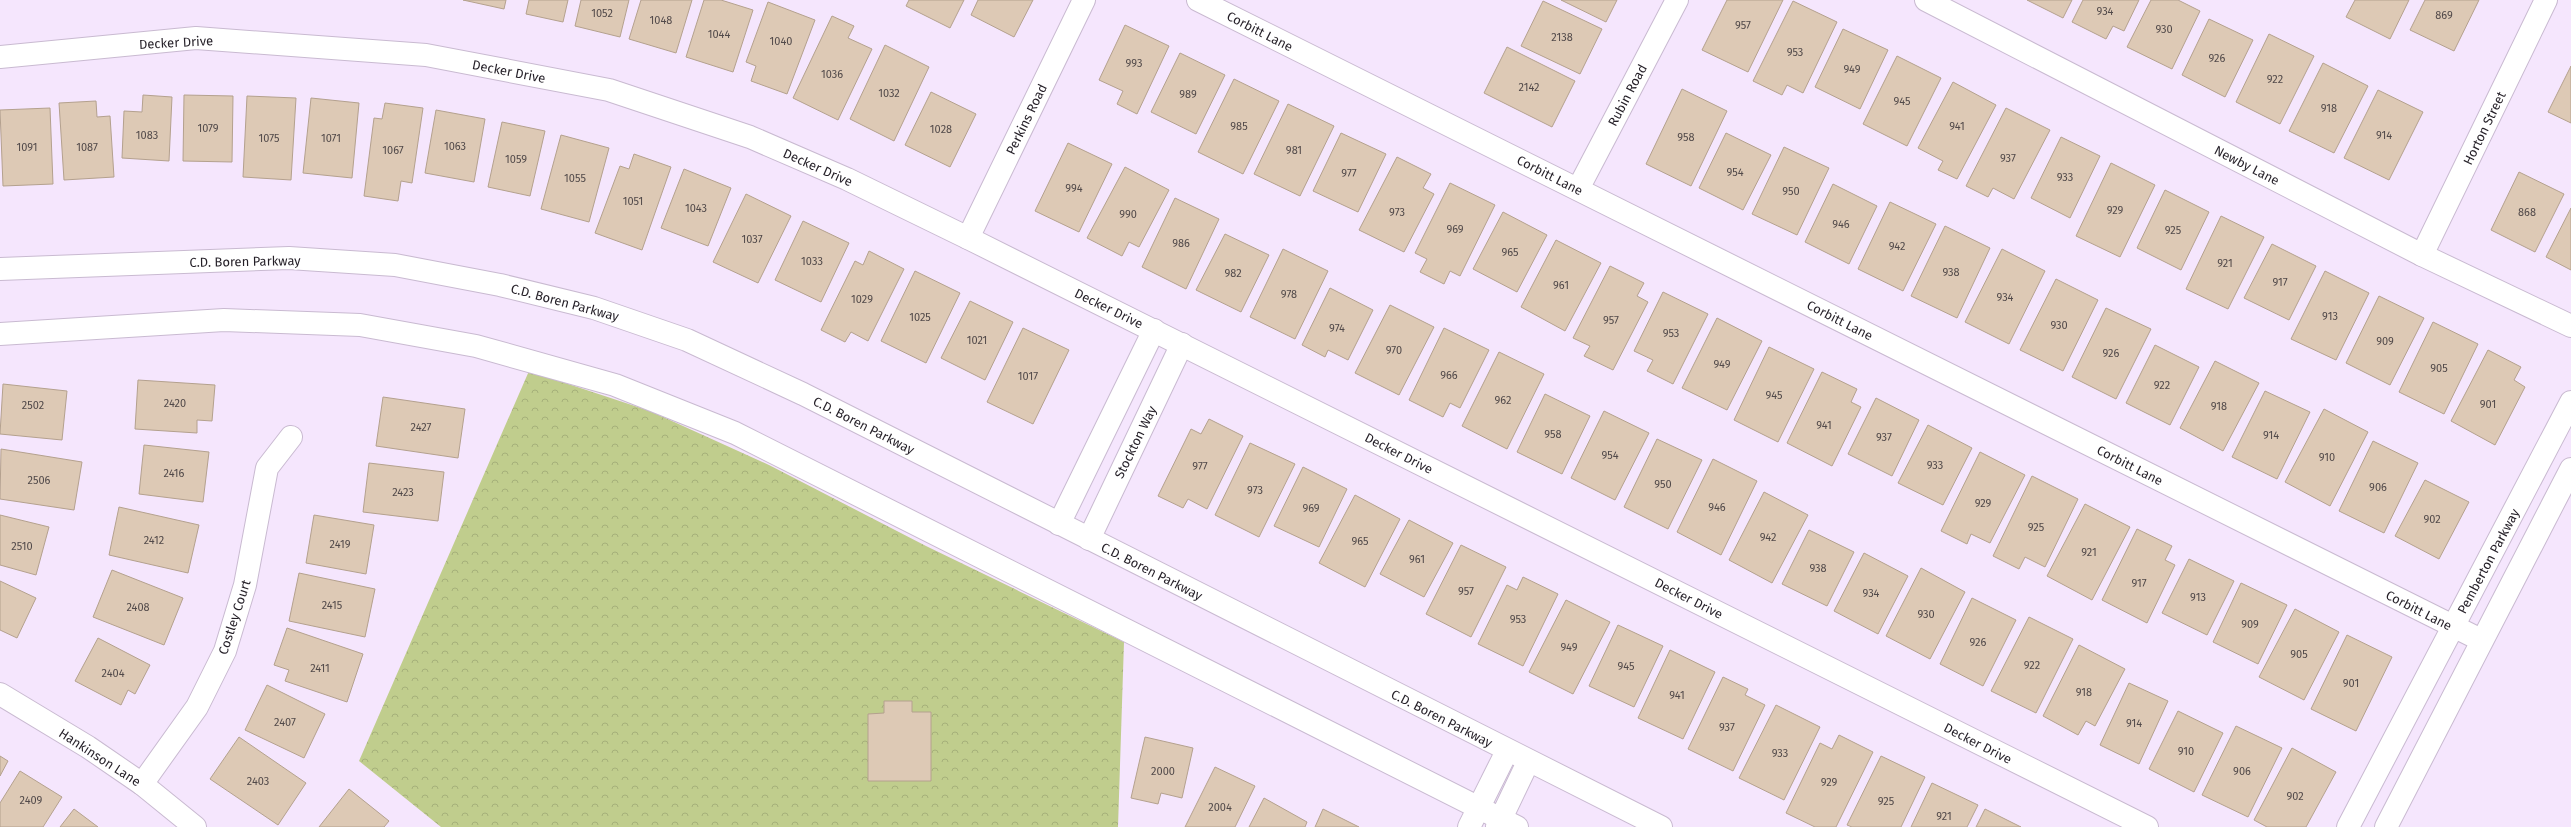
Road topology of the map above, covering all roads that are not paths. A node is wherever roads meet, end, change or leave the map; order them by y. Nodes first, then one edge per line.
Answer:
1 (1084, 0) edge
2 (1198, 0) edge
3 (1677, 0) edge
4 (1926, 0) edge
5 (2546, 0) edge
6 (0, 57) edge
7 (1578, 189) junction
8 (968, 238) junction
9 (2422, 255) junction
10 (0, 269) edge
11 (2571, 326) edge
12 (1154, 330) junction
13 (0, 334) edge
14 (1182, 344) junction
15 (2571, 402) edge
16 (291, 437) dead end
17 (2571, 469) edge
18 (1059, 524) junction
19 (1089, 539) junction
20 (2454, 626) junction
21 (2481, 640) junction
22 (0, 694) edge
23 (1507, 751) junction
24 (1528, 762) junction
25 (142, 784) junction
26 (1479, 807) junction
27 (1505, 824) edge
28 (195, 827) edge
29 (1469, 827) edge
30 (1661, 827) edge
31 (2147, 827) edge
32 (2348, 827) edge
33 (2386, 827) edge

1 - 8 street, Perkins Road
2 - 7 street, Corbitt Lane
3 - 7 street, Rubin Road
4 - 9 street, Newby Lane
5 - 9 street, Horton Street
6 - 8 street, Decker Drive
7 - 20 street, Corbitt Lane
8 - 12 street, Decker Drive
9 - 11 street, Newby Lane
10 - 18 street, C.D. Boren Parkway
12 - 14 street, Decker Drive
12 - 18 street
13 - 26 street
14 - 19 street, Stockton Way
14 - 31 street, Decker Drive
15 - 20 street, Pemberton Parkway
16 - 25 street, Costley Court
17 - 21 street
18 - 19 street, C.D. Boren Parkway
19 - 23 street, C.D. Boren Parkway
20 - 21 street, Corbitt Lane
20 - 32 street, Pemberton Parkway
21 - 33 street
22 - 25 street, Hankinson Lane
23 - 24 street, C.D. Boren Parkway
23 - 26 street
24 - 27 street
24 - 30 street, C.D. Boren Parkway
25 - 28 street, Hankinson Lane
26 - 27 street
26 - 29 street

